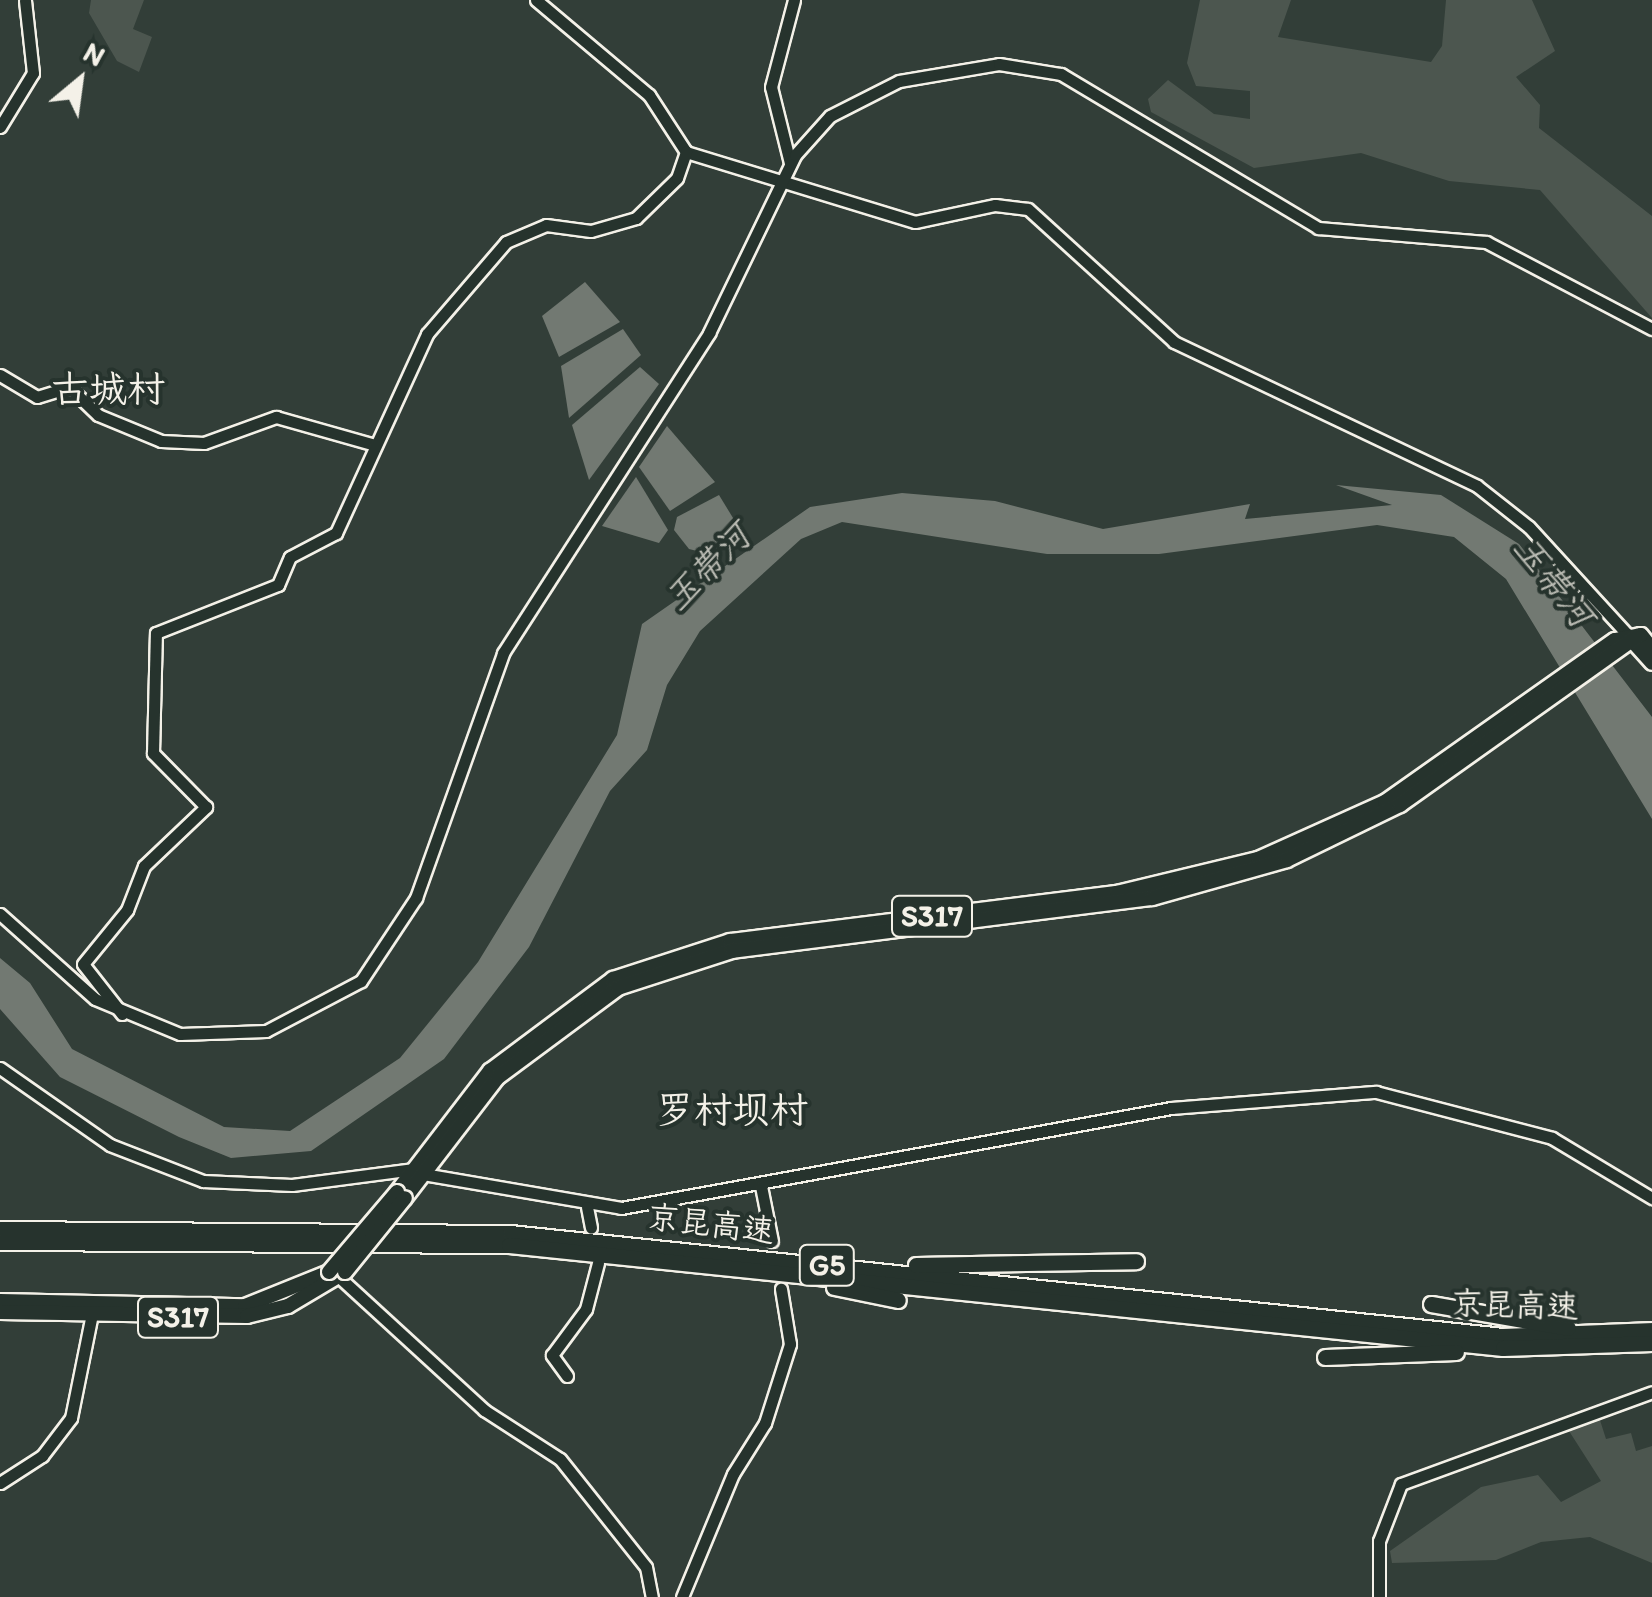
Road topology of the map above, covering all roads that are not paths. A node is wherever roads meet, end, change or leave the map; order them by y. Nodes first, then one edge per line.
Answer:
1 (25, 0) edge
2 (536, 0) edge
3 (794, 0) edge
4 (0, 127) edge
5 (686, 152) junction
6 (790, 163) junction
7 (780, 184) junction
8 (1652, 329) edge
9 (0, 375) edge
10 (375, 445) junction
11 (1631, 639) edge
12 (1652, 648) edge
13 (1652, 663) edge
14 (0, 914) edge
15 (123, 1016) junction
16 (0, 1068) edge
17 (418, 1172) junction
18 (762, 1186) junction
19 (1652, 1198) edge
20 (587, 1208) junction
21 (591, 1228) dead end
22 (0, 1229) edge
23 (772, 1240) dead end
24 (0, 1242) edge
25 (745, 1256) junction
26 (687, 1262) junction
27 (1136, 1262) dead end
28 (598, 1263) dead end
29 (337, 1273) junction
30 (781, 1289) dead end
31 (898, 1300) dead end
32 (0, 1301) edge
33 (1431, 1304) dead end
34 (93, 1308) junction
35 (0, 1312) edge
36 (1652, 1330) edge
37 (1652, 1343) edge
38 (1510, 1349) junction
39 (1325, 1358) dead end
40 (567, 1376) dead end
41 (1652, 1392) edge
42 (0, 1483) edge
43 (652, 1597) edge
44 (682, 1597) edge
45 (1379, 1597) edge

1 - 4 street
2 - 5 street
3 - 6 street
5 - 7 street
5 - 10 street
6 - 7 street
6 - 8 street
7 - 11 street
7 - 15 street
9 - 10 street
10 - 15 street
11 - 12 main road
11 - 13 main road
11 - 17 main road, S317
14 - 15 street
16 - 17 street
17 - 20 street
17 - 29 main road, S317, bridge
18 - 19 street
18 - 20 street
18 - 23 street
20 - 21 street
22 - 25 highway, 京昆高速 / G5
24 - 26 highway, 京昆高速 / G5
25 - 27 highway
25 - 36 highway, 京昆高速 / G5
26 - 31 highway
26 - 38 highway, 京昆高速 / G5
28 - 40 street
29 - 34 main road, S317
29 - 43 street
30 - 44 street
32 - 34 main road, S317
33 - 36 highway
34 - 35 main road, S317
34 - 42 street
37 - 38 highway, 京昆高速 / G5
38 - 39 highway
41 - 45 street

